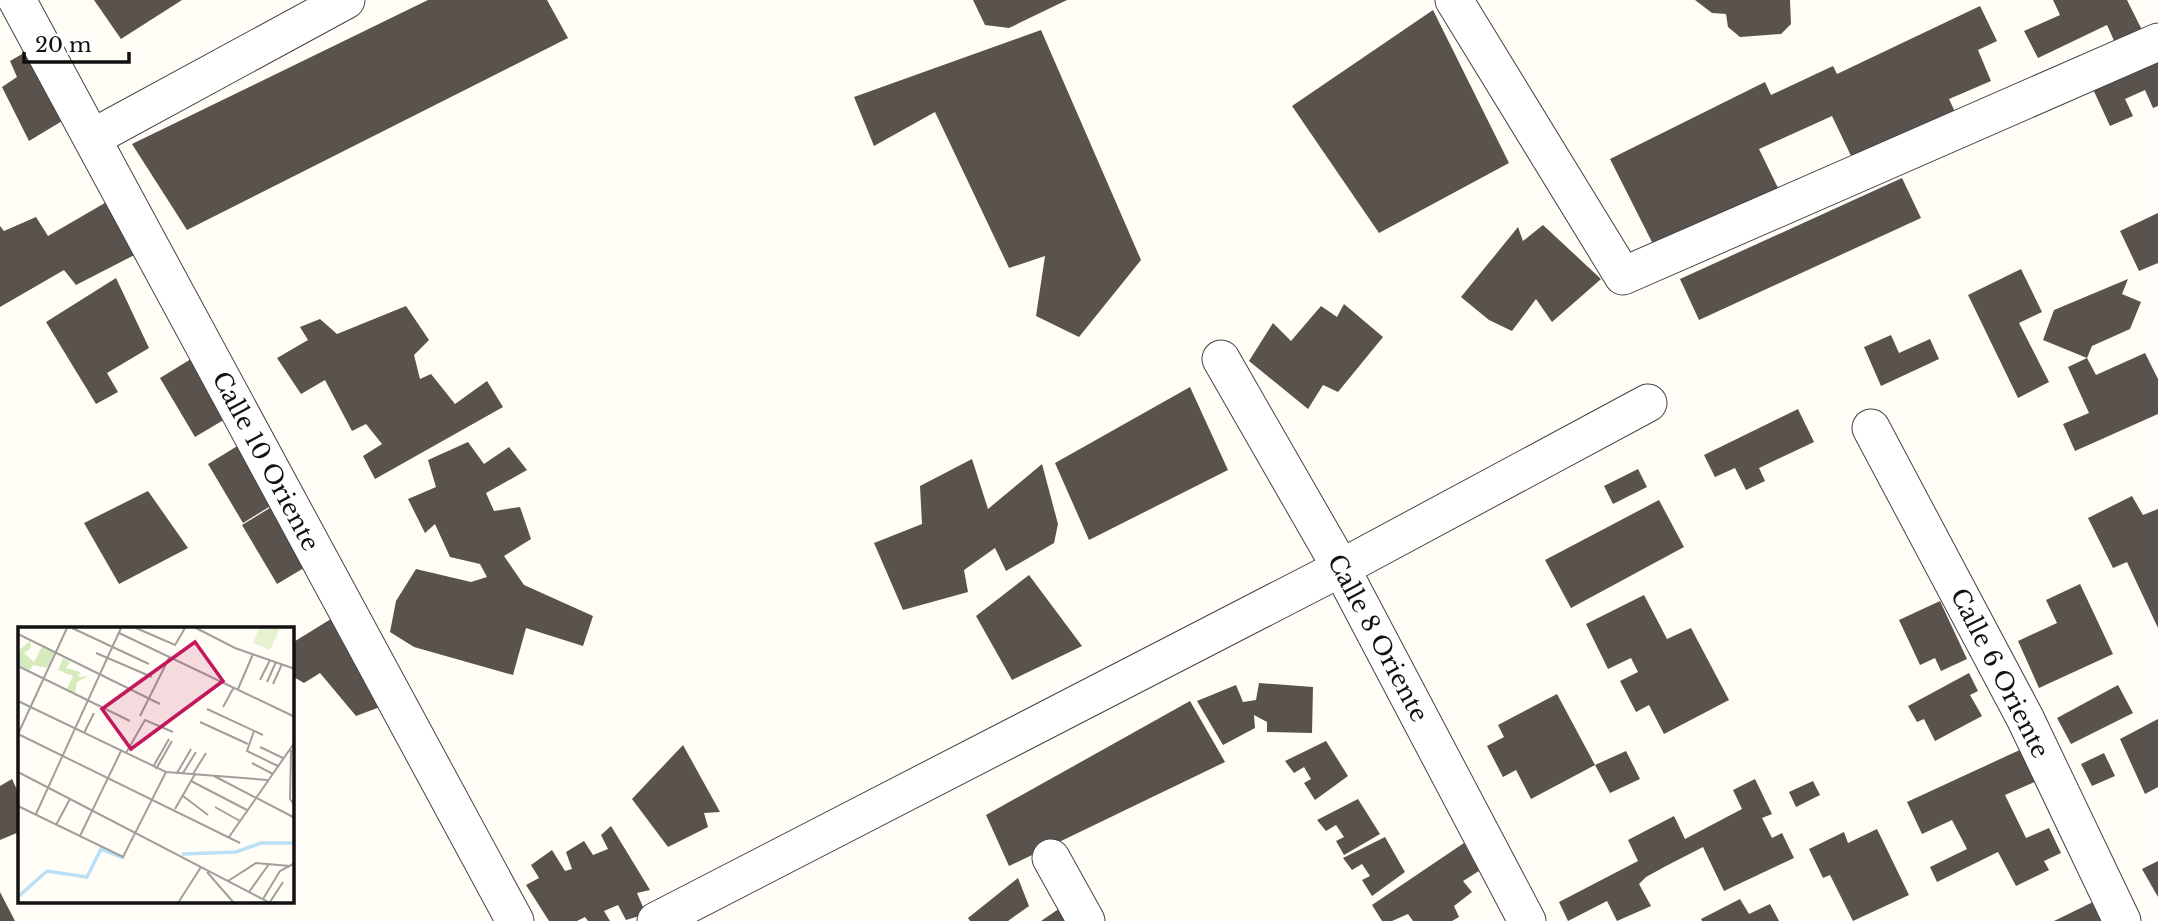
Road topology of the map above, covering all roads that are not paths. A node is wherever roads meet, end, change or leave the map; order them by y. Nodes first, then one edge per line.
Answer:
1 (17, 0) edge
2 (346, 0) edge
3 (1454, 0) edge
4 (2158, 42) edge
5 (92, 138) junction
6 (1221, 359) dead end
7 (1648, 403) dead end
8 (1871, 428) dead end
9 (1341, 568) junction
10 (1051, 858) dead end
11 (514, 921) edge
12 (656, 921) edge
13 (1086, 921) edge
14 (1527, 921) edge
15 (2122, 921) edge

1 - 5 street, Calle 10 Oriente
2 - 5 street
3 - 4 street
5 - 11 street, Calle 10 Oriente
6 - 9 street, Calle 8 Oriente
7 - 9 street
8 - 15 street, Calle 6 Oriente
9 - 12 street
9 - 14 street, Calle 8 Oriente
10 - 13 street

